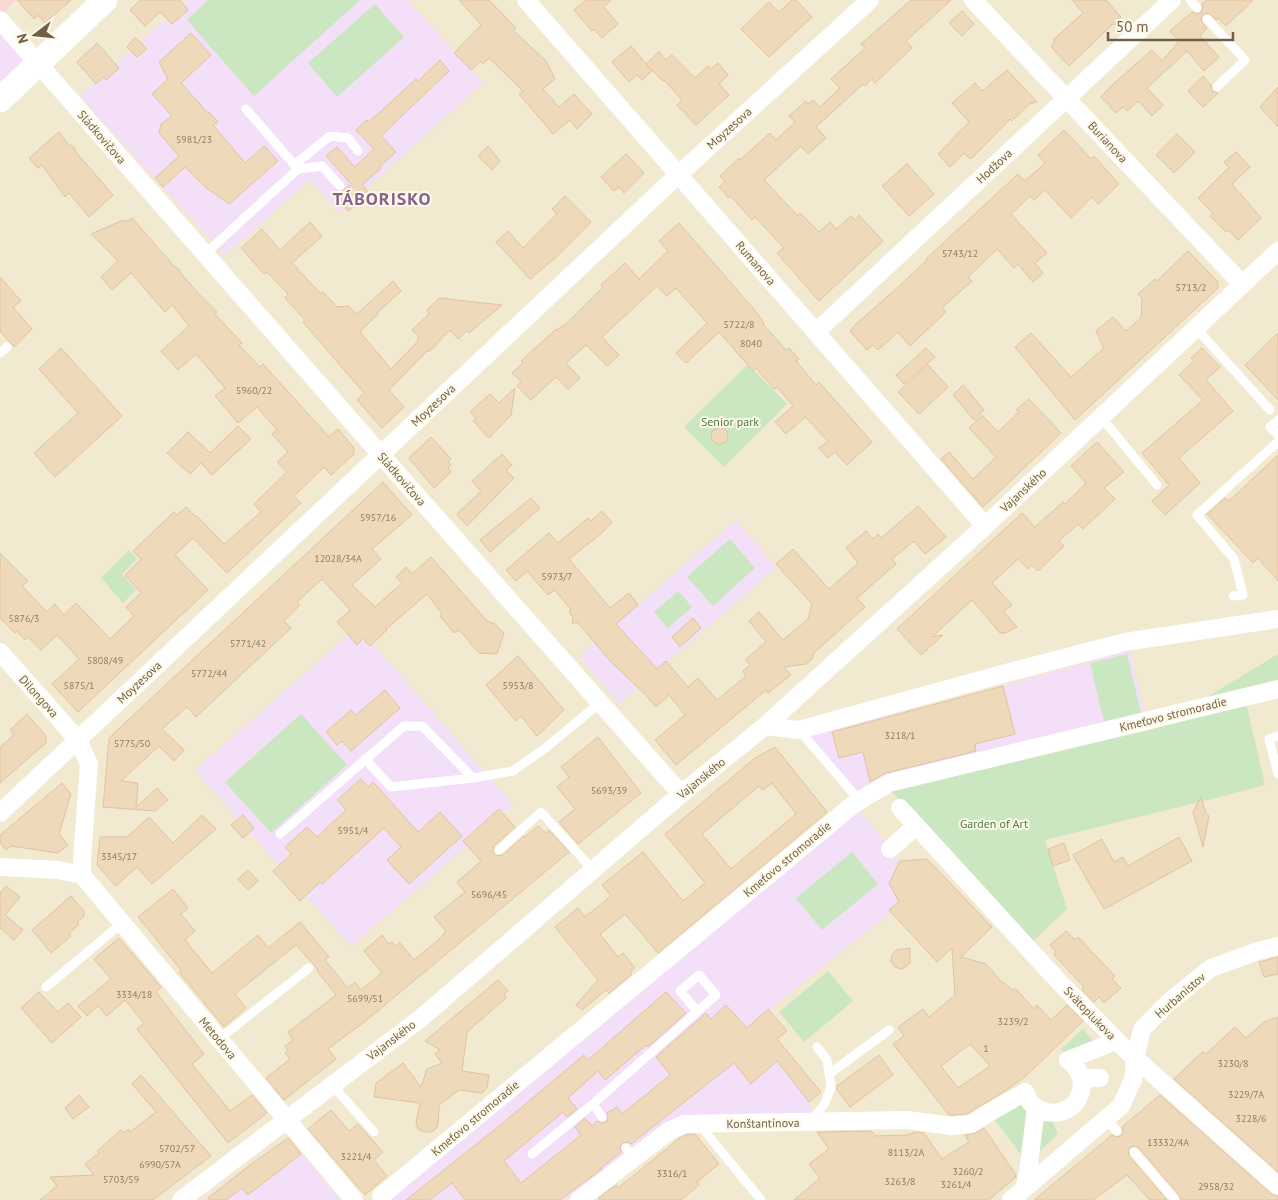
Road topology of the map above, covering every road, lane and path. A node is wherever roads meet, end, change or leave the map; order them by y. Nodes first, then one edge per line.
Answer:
1 (105, 0) edge
2 (526, 0) edge
3 (870, 0) edge
4 (973, 0) edge
5 (1172, 0) edge
6 (1190, 0) edge
7 (1197, 8) dead end
8 (1207, 19) dead end
9 (0, 20) edge
10 (39, 64) junction
11 (1217, 87) dead end
12 (1066, 98) junction
13 (0, 100) edge
14 (246, 109) dead end
15 (358, 151) dead end
16 (296, 167) junction
17 (679, 174) junction
18 (340, 186) dead end
19 (1278, 251) edge
20 (205, 254) junction
21 (1242, 284) junction
22 (1196, 328) junction
23 (816, 332) junction
24 (1270, 410) dead end
25 (1100, 418) junction
26 (1278, 420) edge
27 (1278, 435) edge
28 (1278, 442) edge
29 (381, 454) junction
30 (1157, 485) dead end
31 (985, 526) junction
32 (1233, 596) dead end
33 (1278, 619) edge
34 (0, 652) edge
35 (1278, 689) edge
36 (600, 704) junction
37 (765, 726) junction
38 (800, 730) junction
39 (1278, 736) edge
40 (78, 740) junction
41 (365, 760) junction
42 (1278, 774) edge
43 (473, 778) junction
44 (680, 794) junction
45 (860, 800) junction
46 (900, 808) dead end
47 (0, 813) edge
48 (916, 826) junction
49 (280, 834) dead end
50 (890, 849) dead end
51 (499, 850) dead end
52 (0, 867) edge
53 (593, 870) junction
54 (82, 875) junction
55 (122, 923) junction
56 (1278, 946) edge
57 (309, 968) dead end
58 (46, 987) dead end
59 (697, 1011) dead end
60 (889, 1030) dead end
61 (1113, 1037) junction
62 (219, 1039) junction
63 (817, 1047) dead end
64 (1135, 1059) junction
65 (829, 1074) junction
66 (1081, 1078) junction
67 (1100, 1078) dead end
68 (332, 1085) junction
69 (593, 1104) junction
70 (1036, 1108) junction
71 (602, 1117) dead end
72 (286, 1120) junction
73 (810, 1122) junction
74 (698, 1124) junction
75 (374, 1132) dead end
76 (1134, 1152) dead end
77 (532, 1154) dead end
78 (1278, 1186) edge
79 (1017, 1195) edge
80 (381, 1196) dead end
81 (587, 1198) edge
82 (184, 1199) edge
83 (354, 1200) edge
84 (761, 1200) edge
85 (1175, 1200) edge

1 - 10 street
2 - 17 street, Rumanova
3 - 17 street, Moyzesova
4 - 12 street, Burianova
5 - 12 street, Hodžova
6 - 7 lane
8 - 11 lane
9 - 10 street, Sládkovičova
10 - 13 street
10 - 20 street, Sládkovičova
12 - 21 street, Burianova
12 - 23 street, Hodžova
14 - 16 lane
15 - 16 lane
16 - 18 lane
16 - 20 lane
17 - 23 street, Rumanova
17 - 29 street, Moyzesova
19 - 21 street, Vajanského
20 - 29 street, Sládkovičova
21 - 22 street, Vajanského
22 - 24 lane
22 - 25 street, Vajanského
23 - 31 street, Rumanova
25 - 30 lane
25 - 31 street, Vajanského
26 - 27 lane
28 - 32 lane
29 - 36 street, Sládkovičova
29 - 40 street, Moyzesova
31 - 37 street, Vajanského
33 - 38 street
34 - 40 street, Dilongova
35 - 45 street, Kmeťovo stromoradie
36 - 43 lane
36 - 44 street, Sládkovičova
37 - 38 street
37 - 44 street, Vajanského
38 - 45 lane
39 - 42 lane
40 - 47 street, Moyzesova
40 - 54 street, Dilongova
41 - 43 lane
41 - 43 lane
41 - 49 lane
44 - 53 street, Vajanského
45 - 80 street, Kmeťovo stromoradie
46 - 48 street, Svätoplukova
48 - 50 street
48 - 61 street, Svätoplukova
51 - 53 lane
52 - 54 street
53 - 68 street, Vajanského
54 - 55 street, Metodova
55 - 58 lane
55 - 62 street, Metodova
56 - 64 street, Hurbanistov
57 - 62 lane
59 - 69 lane
60 - 65 lane
61 - 64 street, Svätoplukova
61 - 66 street
62 - 72 street, Metodova
63 - 65 lane
64 - 78 street, Svätoplukova
64 - 79 street, Hurbanistov
65 - 73 lane
66 - 67 street
66 - 70 street
68 - 72 street, Vajanského
68 - 75 lane
69 - 71 lane
69 - 77 lane
70 - 73 street, Konštantínova
70 - 79 street
72 - 82 street, Vajanského
72 - 83 street, Metodova
73 - 74 street, Konštantínova
74 - 81 street, Konštantínova
74 - 84 lane
76 - 85 lane

